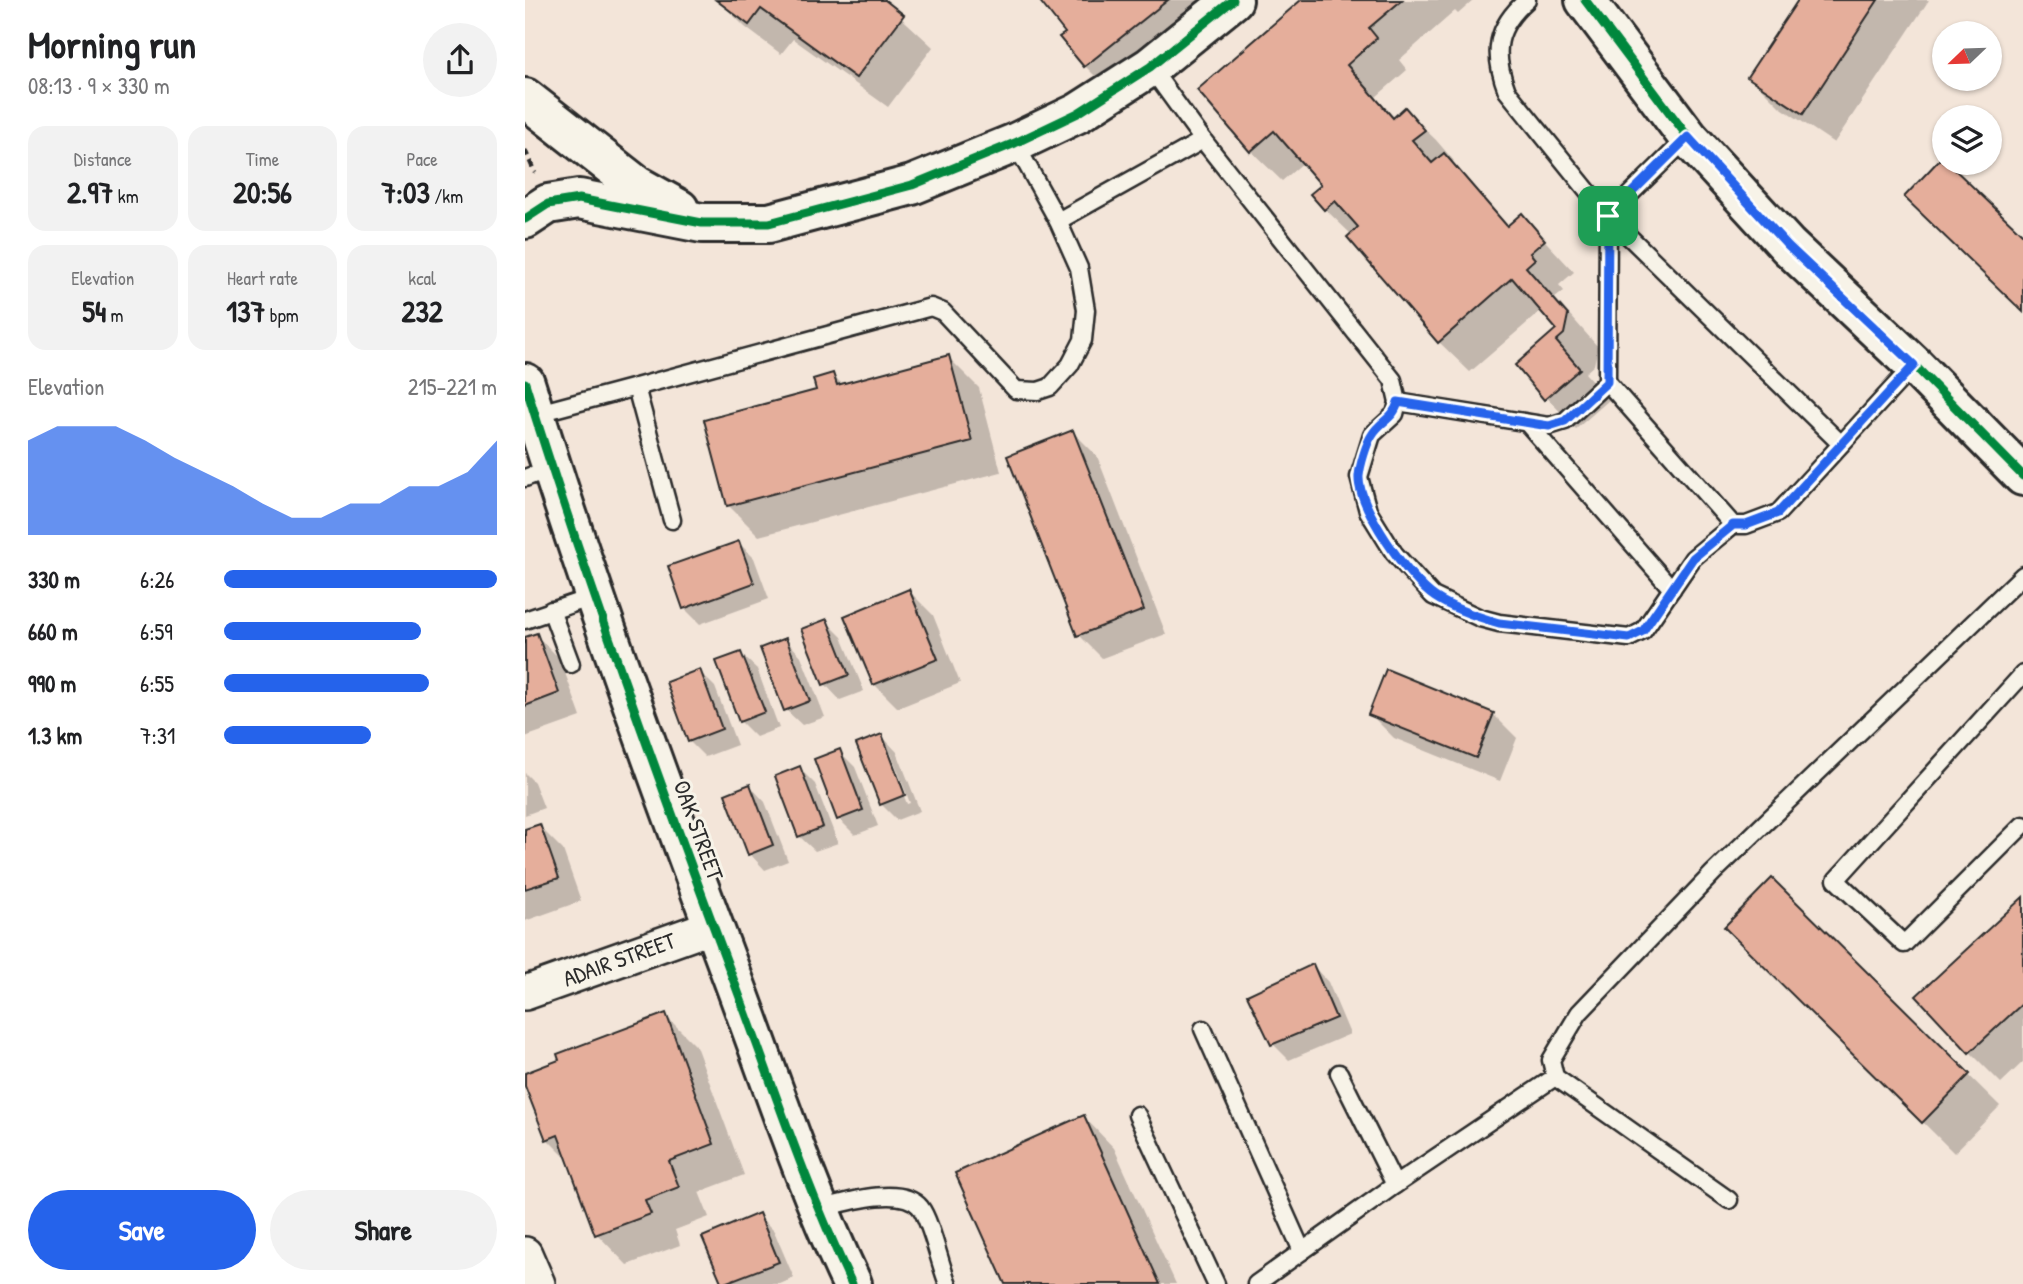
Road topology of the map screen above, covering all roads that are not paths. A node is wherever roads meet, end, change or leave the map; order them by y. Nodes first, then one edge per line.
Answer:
1 (1233, 0) edge
2 (1527, 0) edge
3 (1585, 0) edge
4 (1150, 67) junction
5 (525, 98) edge
6 (1688, 137) junction
7 (1203, 140) junction
8 (1015, 143) junction
9 (1608, 216) junction
10 (525, 219) edge
11 (1058, 221) junction
12 (702, 223) junction
13 (1914, 365) junction
14 (1607, 382) junction
15 (636, 387) junction
16 (530, 399) edge
17 (1398, 402) junction
18 (1527, 423) junction
19 (1841, 444) junction
20 (538, 473) edge
21 (2023, 476) edge
22 (672, 520) dead end
23 (1733, 525) junction
24 (2023, 575) edge
25 (1672, 589) junction
26 (595, 596) junction
27 (551, 610) junction
28 (525, 620) edge
29 (572, 664) dead end
30 (2023, 674) edge
31 (2023, 825) edge
32 (713, 926) junction
33 (525, 993) edge
34 (1203, 1029) dead end
35 (1339, 1073) dead end
36 (1555, 1077) junction
37 (1137, 1115) dead end
38 (1395, 1185) junction
39 (1729, 1200) dead end
40 (820, 1209) junction
41 (1302, 1251) junction
42 (525, 1254) edge
43 (538, 1284) edge
44 (852, 1284) edge
45 (948, 1284) edge
46 (1216, 1284) edge
47 (1256, 1284) edge

1 - 4 street
2 - 9 lane
3 - 6 street
4 - 7 lane
4 - 8 street
5 - 12 street
6 - 9 lane
6 - 13 street
7 - 11 lane
7 - 17 lane
8 - 11 lane
8 - 12 street
9 - 14 lane
9 - 19 lane
10 - 12 street
11 - 15 lane
13 - 19 lane
13 - 21 street
14 - 18 lane
14 - 23 lane
15 - 16 lane
15 - 22 lane
16 - 20 street, OAK STREET
17 - 18 lane
17 - 25 lane
18 - 25 lane
19 - 23 lane
20 - 26 street, OAK STREET
23 - 25 lane
24 - 36 lane
26 - 27 lane
26 - 32 street, OAK STREET
27 - 28 lane
27 - 29 lane
30 - 31 lane
32 - 33 street, ADAIR STREET
32 - 40 street, OAK STREET
34 - 41 lane
35 - 38 lane
36 - 38 lane
36 - 39 lane
37 - 46 lane
38 - 41 lane
40 - 44 street, OAK STREET
40 - 45 lane
41 - 47 lane
42 - 43 street

